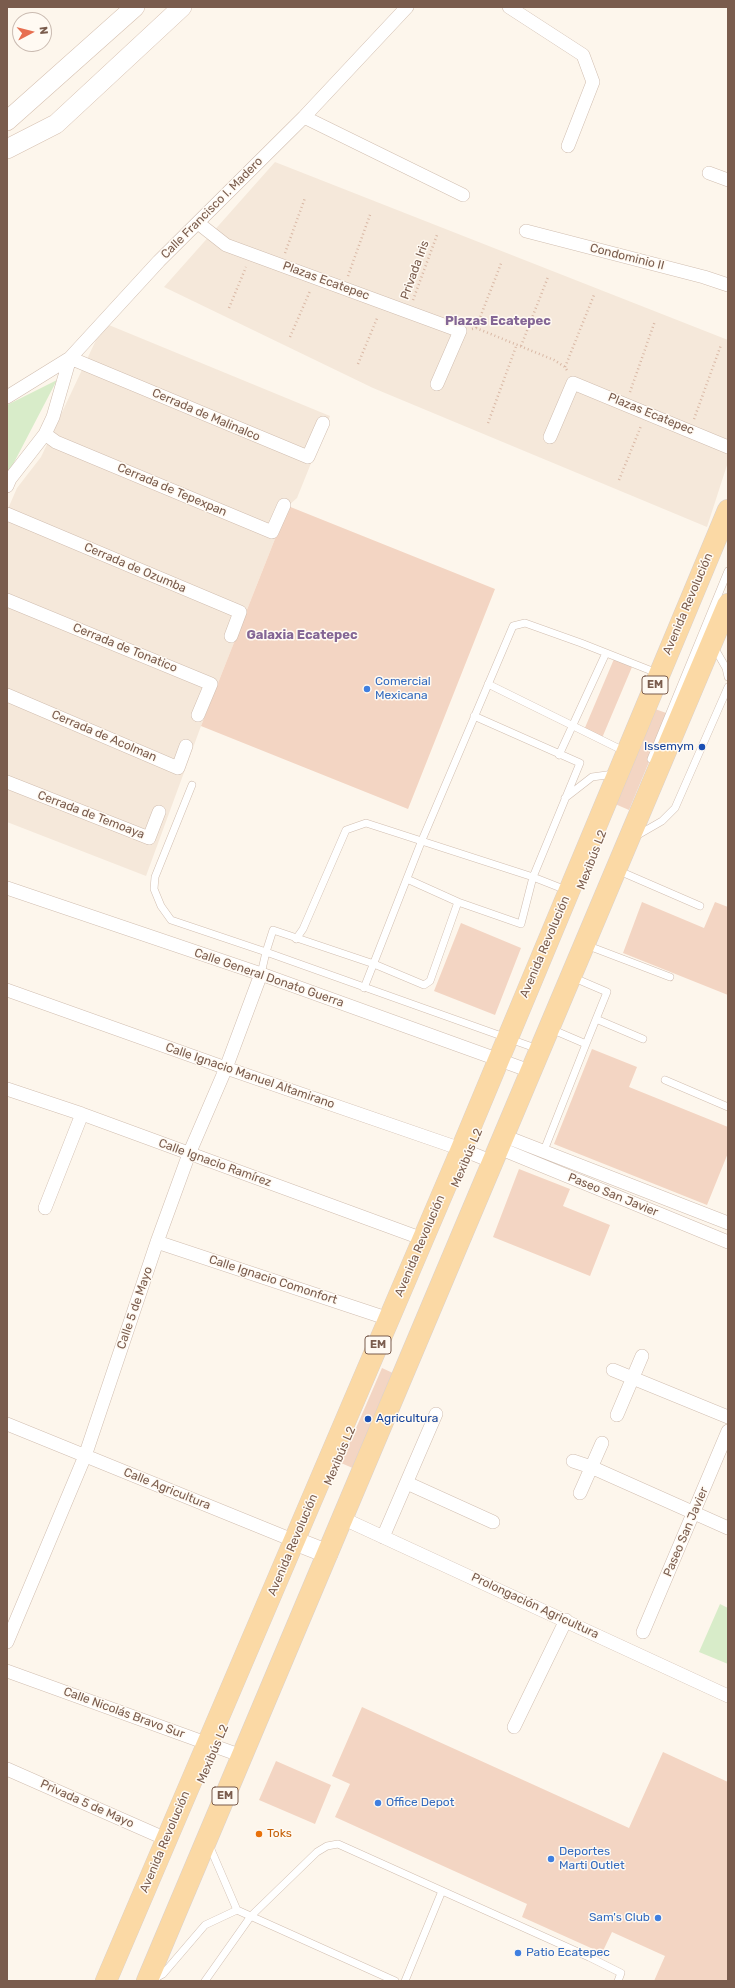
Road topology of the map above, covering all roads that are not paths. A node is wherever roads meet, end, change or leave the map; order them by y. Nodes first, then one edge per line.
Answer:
1 (135, 7) edge
2 (182, 7) edge
3 (407, 7) edge
4 (509, 7) edge
5 (304, 117) junction
6 (7, 121) edge
7 (568, 146) dead end
8 (7, 149) edge
9 (709, 173) dead end
10 (728, 180) edge
11 (463, 195) dead end
12 (198, 223) junction
13 (526, 231) dead end
14 (728, 285) edge
15 (70, 358) junction
16 (437, 384) dead end
17 (7, 397) edge
18 (323, 423) dead end
19 (46, 434) junction
20 (550, 437) dead end
21 (728, 446) edge
22 (7, 486) edge
23 (284, 505) dead end
24 (728, 510) edge
25 (7, 514) edge
26 (728, 571) edge
27 (7, 600) edge
28 (728, 604) edge
29 (231, 636) dead end
30 (711, 643) junction
31 (606, 653) junction
32 (659, 674) junction
33 (728, 677) edge
34 (488, 684) junction
35 (728, 687) edge
36 (7, 695) edge
37 (198, 715) dead end
38 (474, 716) junction
39 (573, 726) junction
40 (186, 746) dead end
41 (627, 752) junction
42 (560, 755) junction
43 (648, 768) dead end
44 (618, 773) junction
45 (7, 782) edge
46 (192, 785) dead end
47 (564, 799) junction
48 (159, 812) dead end
49 (422, 840) junction
50 (629, 840) junction
51 (616, 872) junction
52 (533, 877) junction
53 (407, 879) junction
54 (7, 888) edge
55 (568, 891) junction
56 (458, 902) junction
57 (700, 906) dead end
58 (296, 939) junction
59 (584, 944) junction
60 (266, 952) junction
61 (374, 964) junction
62 (261, 974) junction
63 (571, 976) junction
64 (670, 977) dead end
65 (364, 988) junction
66 (7, 990) edge
67 (596, 1018) junction
68 (643, 1039) dead end
69 (586, 1044) junction
70 (509, 1051) junction
71 (531, 1054) junction
72 (226, 1068) junction
73 (665, 1080) dead end
74 (7, 1089) edge
75 (728, 1107) edge
76 (82, 1114) junction
77 (484, 1150) junction
78 (543, 1153) junction
79 (189, 1154) junction
80 (46, 1208) dead end
81 (696, 1210) junction
82 (728, 1223) edge
83 (690, 1226) junction
84 (423, 1239) junction
85 (157, 1242) junction
86 (728, 1242) edge
87 (389, 1319) junction
88 (642, 1356) dead end
89 (613, 1370) dead end
90 (633, 1377) junction
91 (436, 1414) dead end
92 (617, 1416) dead end
93 (728, 1417) edge
94 (7, 1424) edge
95 (728, 1431) edge
96 (602, 1443) dead end
97 (85, 1456) junction
98 (573, 1461) dead end
99 (591, 1467) junction
100 (407, 1483) junction
101 (580, 1493) dead end
102 (694, 1512) junction
103 (342, 1518) junction
104 (493, 1522) dead end
105 (728, 1528) edge
106 (384, 1537) junction
107 (301, 1543) junction
108 (325, 1553) junction
109 (566, 1620) junction
110 (643, 1632) dead end
111 (7, 1642) edge
112 (7, 1671) edge
113 (728, 1696) edge
114 (514, 1727) dead end
115 (214, 1745) junction
116 (238, 1754) junction
117 (7, 1769) edge
118 (166, 1839) junction
119 (206, 1840) junction
120 (442, 1891) junction
121 (237, 1910) junction
122 (250, 1916) junction
123 (106, 1981) edge
124 (140, 1981) edge
125 (147, 1981) edge
126 (151, 1981) edge
127 (205, 1981) edge
128 (395, 1981) edge
129 (405, 1981) edge
130 (618, 1981) edge

1 - 6 main road
2 - 8 main road
3 - 5 street, Calle Francisco I. Madero
4 - 7 street
5 - 11 street
5 - 12 street, Calle Francisco I. Madero
9 - 10 street
12 - 15 street, Calle Francisco I. Madero
12 - 16 street, Plazas Ecatepec
13 - 14 street, Condominio II
15 - 17 street, Calle Francisco I. Madero
15 - 18 street, Cerrada de Malinalco
15 - 19 street
19 - 22 street
19 - 23 street, Cerrada de Tepexpan
20 - 21 street, Plazas Ecatepec
24 - 32 main road, Avenida Revolución / EM
25 - 29 street, Cerrada de Ozumba
26 - 43 lane
27 - 37 street, Cerrada de Tonatico
28 - 30 main road, Avenida Revolución / EM
30 - 33 lane
30 - 50 main road, Avenida Revolución / EM
31 - 32 lane
31 - 34 lane
31 - 39 lane
32 - 41 main road, Avenida Revolución / EM
34 - 38 lane
34 - 39 lane
35 - 50 lane
36 - 40 street, Cerrada de Acolman
38 - 42 lane
38 - 49 lane
39 - 41 lane
39 - 42 lane
41 - 44 main road, Avenida Revolución / EM
42 - 47 lane
44 - 47 lane
44 - 55 main road, Avenida Revolución / EM
45 - 48 street, Cerrada de Temoaya
46 - 60 lane
47 - 52 lane
49 - 52 lane
49 - 53 lane
49 - 58 lane
50 - 51 main road, Avenida Revolución / EM
51 - 57 lane
51 - 59 main road, Avenida Revolución / EM
52 - 55 lane
52 - 56 lane
53 - 56 lane
53 - 61 lane
54 - 62 street, Calle General Donato Guerra
55 - 70 main road, Avenida Revolución / EM
56 - 61 lane
58 - 60 lane
58 - 61 lane
59 - 63 main road, Avenida Revolución / EM
59 - 64 lane
60 - 62 lane
60 - 65 lane
61 - 65 lane
62 - 70 street, Calle General Donato Guerra
62 - 72 street, Calle 5 de Mayo
63 - 67 lane
63 - 71 main road, Avenida Revolución / EM
65 - 70 lane
66 - 72 street, Calle Ignacio Manuel Altamirano
67 - 68 lane
67 - 69 lane
69 - 71 lane
69 - 78 lane
70 - 71 street, Calle General Donato Guerra
70 - 71 lane
70 - 77 main road, Avenida Revolución / EM
71 - 77 main road, Avenida Revolución / EM
72 - 77 street, Calle Ignacio Manuel Altamirano
72 - 79 street, Calle 5 de Mayo
73 - 75 lane
74 - 76 street, Calle Ignacio Ramírez
76 - 79 street, Calle Ignacio Ramírez
76 - 80 street
77 - 78 street, Paseo San Javier
77 - 83 street, Paseo San Javier
77 - 84 main road, Avenida Revolución / EM
77 - 103 main road, Avenida Revolución / EM
77 - 108 lane, Mexibús L2
78 - 81 street, Paseo San Javier
79 - 84 street, Calle Ignacio Ramírez
79 - 85 street, Calle 5 de Mayo
81 - 82 street, Paseo San Javier
81 - 83 street
83 - 86 street, Paseo San Javier
84 - 87 main road, Avenida Revolución / EM
85 - 87 street, Calle Ignacio Comonfort
85 - 97 street, Calle 5 de Mayo
87 - 107 main road, Avenida Revolución / EM
88 - 90 street
89 - 90 street
90 - 92 street
90 - 93 street
91 - 100 street
94 - 97 street, Calle Agricultura
95 - 102 street, Paseo San Javier
96 - 99 street
97 - 107 street, Calle Agricultura
97 - 111 street, Calle 5 de Mayo
98 - 99 street
99 - 101 street
99 - 102 street
100 - 104 street
100 - 106 street
102 - 105 street
102 - 110 street, Paseo San Javier
103 - 106 street, Prolongación Agricultura
103 - 108 main road, Avenida Revolución / EM
106 - 109 street, Prolongación Agricultura
107 - 108 main road, Calle Agricultura
107 - 115 main road, Avenida Revolución / EM
108 - 116 main road, Avenida Revolución / EM
109 - 113 street, Prolongación Agricultura
109 - 114 street
112 - 115 street, Calle Nicolás Bravo Sur
115 - 116 street, Calle Nicolás Bravo Sur
115 - 118 main road, Avenida Revolución / EM
116 - 119 main road, Avenida Revolución / EM
116 - 124 lane, Mexibús L2
117 - 118 street, Privada 5 de Mayo
118 - 123 main road, Avenida Revolución / EM
119 - 121 lane
119 - 125 main road, Avenida Revolución / EM
120 - 122 lane
120 - 129 lane
120 - 130 lane
121 - 122 lane
121 - 126 lane
122 - 127 lane
122 - 128 lane

